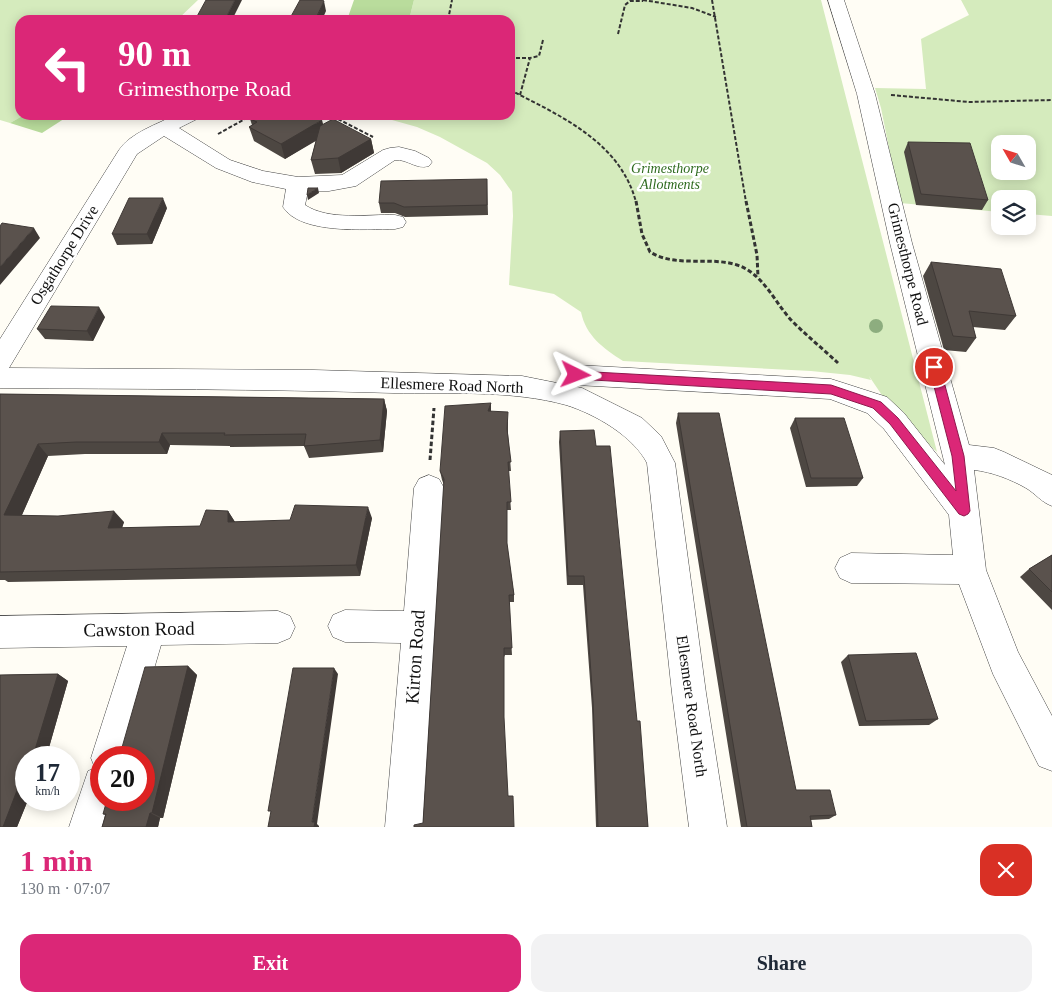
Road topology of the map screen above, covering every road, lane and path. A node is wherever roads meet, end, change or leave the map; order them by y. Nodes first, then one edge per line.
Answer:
1 (452, 0) edge
2 (643, 0) edge
3 (712, 0) edge
4 (836, 0) edge
5 (449, 15) edge
6 (716, 17) junction
7 (618, 34) dead end
8 (543, 40) dead end
9 (515, 58) edge
10 (530, 58) junction
11 (515, 92) edge
12 (866, 94) junction
13 (520, 95) junction
14 (1052, 100) edge
15 (180, 120) edge
16 (243, 120) edge
17 (165, 128) junction
18 (195, 146) junction
19 (422, 162) dead end
20 (298, 184) junction
21 (395, 222) dead end
22 (758, 277) junction
23 (0, 361) edge
24 (576, 375) dead end
25 (0, 378) edge
26 (437, 384) junction
27 (877, 405) junction
28 (430, 452) dead end
29 (958, 456) junction
30 (429, 488) dead end
31 (1052, 493) edge
32 (964, 511) junction
33 (851, 568) dead end
34 (970, 570) junction
35 (278, 626) dead end
36 (345, 626) dead end
37 (417, 627) junction
38 (149, 629) junction
39 (0, 632) edge
40 (113, 746) edge
41 (1052, 754) edge
42 (93, 811) edge
43 (88, 827) edge
44 (404, 827) edge
45 (708, 827) edge

1 - 5 path
2 - 6 path
2 - 7 path
3 - 6 path
4 - 12 street, Grimesthorpe Road
6 - 22 path
8 - 10 path
9 - 10 path
10 - 13 path
11 - 13 path
12 - 14 path
12 - 29 street, Grimesthorpe Road
13 - 22 path
15 - 17 street
16 - 18 path
17 - 18 street
17 - 23 street, Osgathorpe Drive
18 - 20 street
19 - 20 street
20 - 21 street
22 - 27 path
24 - 27 street
25 - 26 street, Ellesmere Road North
26 - 28 path
26 - 45 street, Ellesmere Road North
27 - 32 street
29 - 31 street
29 - 32 street, Grimesthorpe Road
30 - 37 street, Kirton Road
32 - 34 street, Grimesthorpe Road
33 - 34 street
34 - 41 street, Grimesthorpe Road
35 - 38 street, Cawston Road
36 - 37 street
37 - 44 street, Kirton Road
38 - 39 street, Cawston Road
38 - 40 street
42 - 43 street

